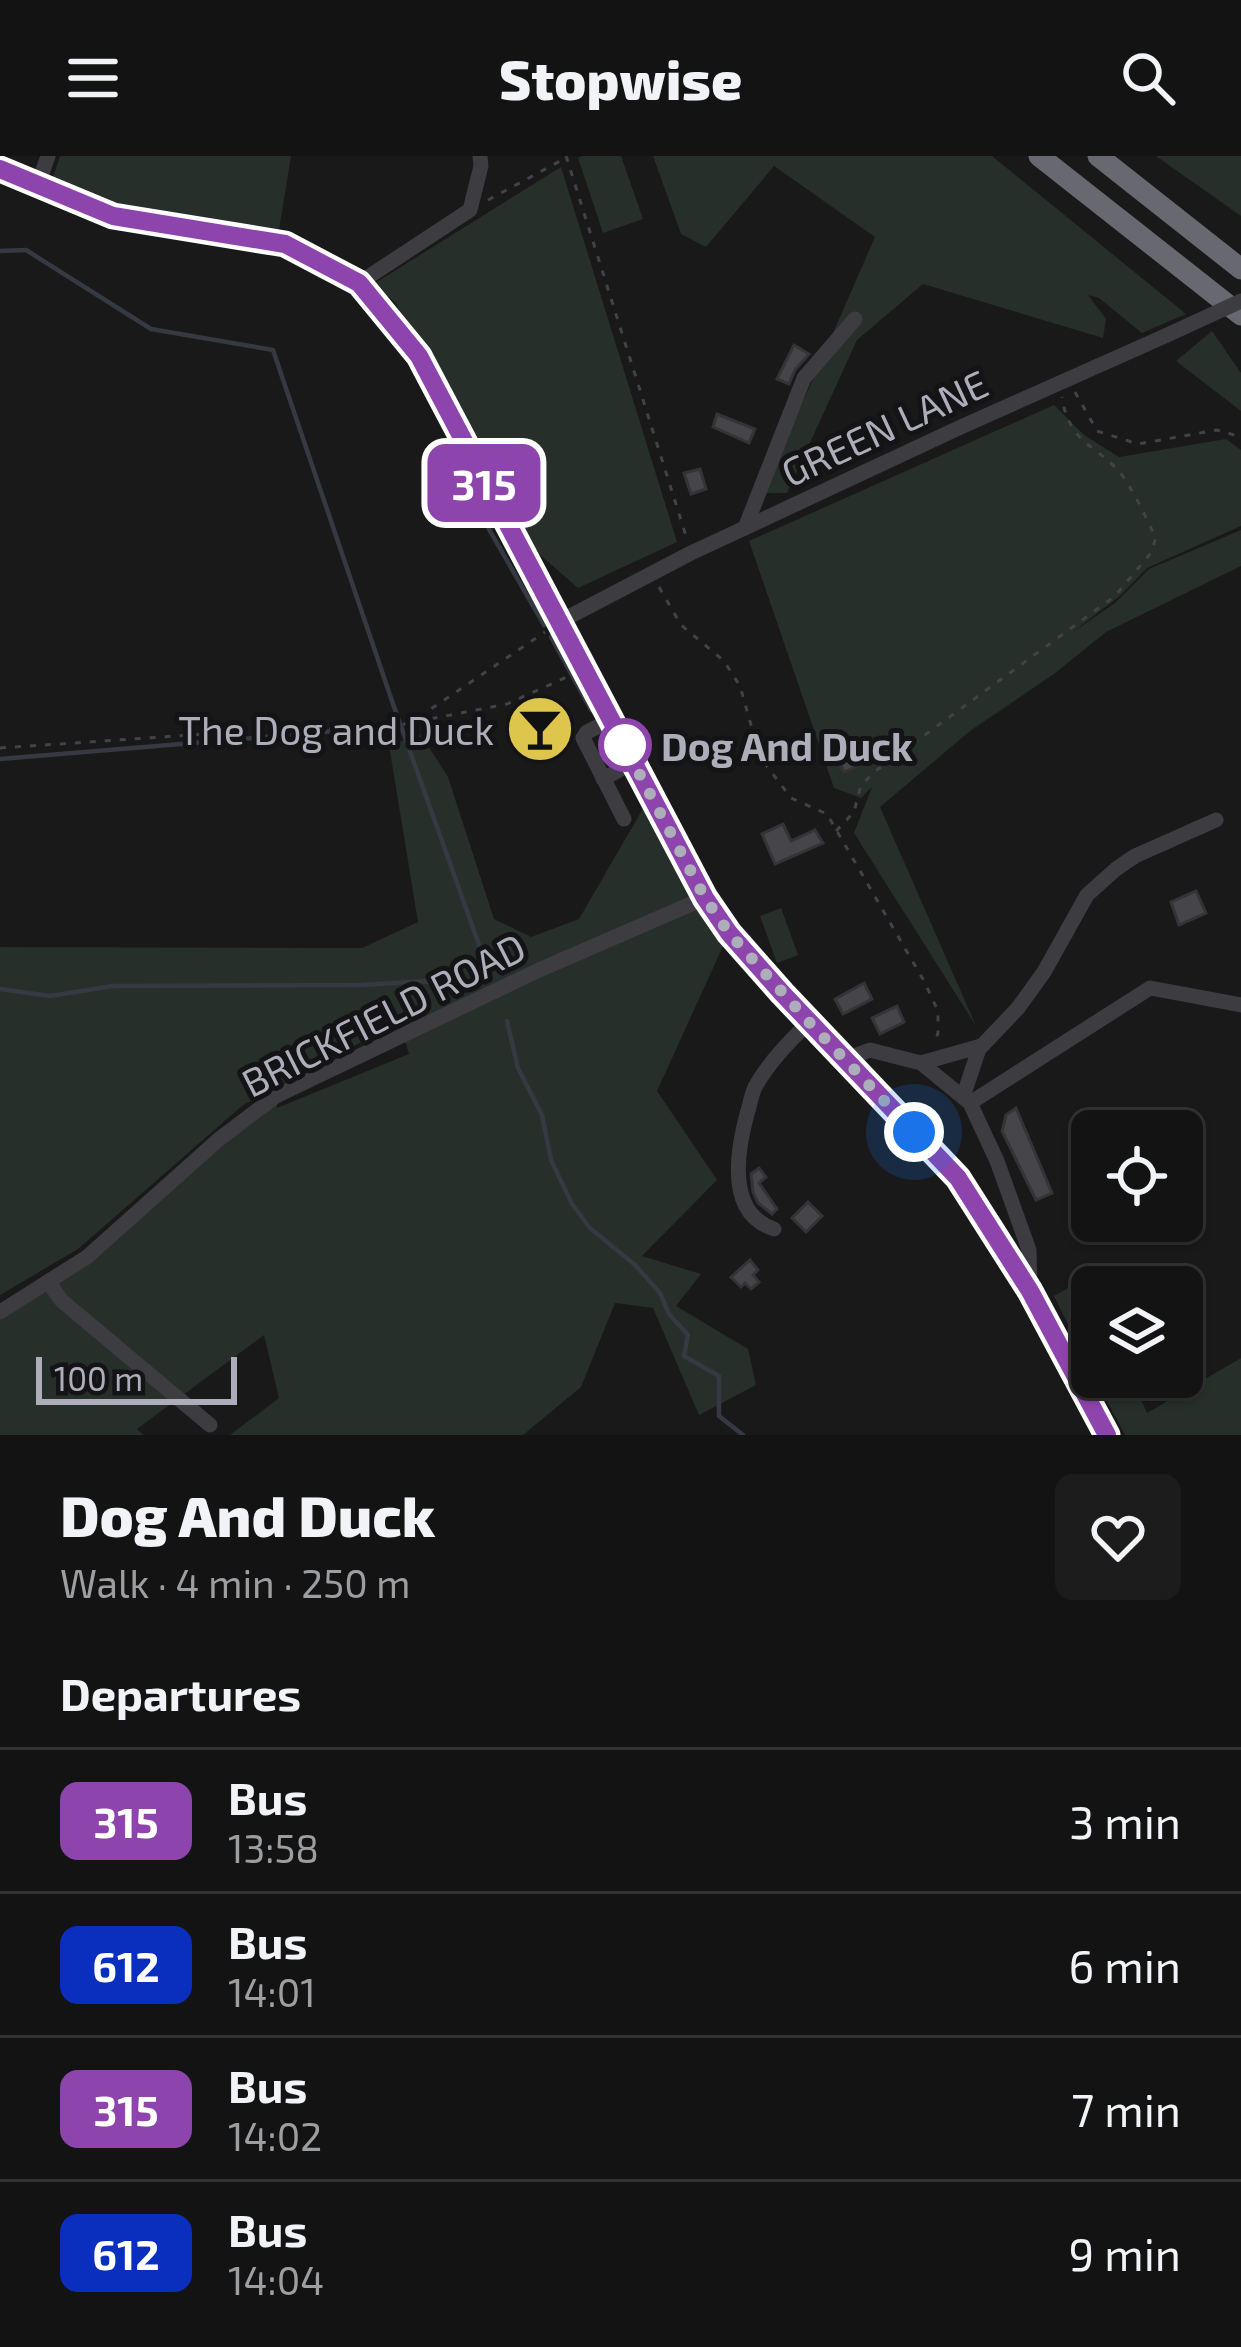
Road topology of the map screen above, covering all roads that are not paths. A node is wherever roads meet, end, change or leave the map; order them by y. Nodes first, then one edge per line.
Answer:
1 (48, 156) edge
2 (480, 156) edge
3 (1039, 156) edge
4 (1098, 156) edge
5 (0, 169) edge
6 (38, 185) junction
7 (1241, 269) edge
8 (359, 283) junction
9 (1241, 301) edge
10 (1241, 315) edge
11 (855, 319) dead end
12 (745, 527) junction
13 (559, 623) junction
14 (611, 720) junction
15 (634, 762) junction
16 (603, 779) junction
17 (624, 818) dead end
18 (1216, 820) dead end
19 (705, 898) junction
20 (1241, 1005) edge
21 (809, 1022) junction
22 (981, 1046) junction
23 (846, 1058) junction
24 (922, 1063) junction
25 (966, 1100) junction
26 (774, 1229) dead end
27 (49, 1283) junction
28 (1030, 1291) junction
29 (0, 1312) edge
30 (210, 1425) dead end
31 (1106, 1435) edge

1 - 6 street
2 - 8 street
3 - 10 highway
4 - 7 highway
5 - 6 street
6 - 8 street
8 - 13 street
9 - 12 street, GREEN LANE, bridge
11 - 12 street
12 - 13 street, GREEN LANE
13 - 14 street
14 - 15 street
14 - 16 street
15 - 16 street
15 - 19 street
16 - 17 street
18 - 22 street
19 - 21 street
19 - 27 street, BRICKFIELD ROAD
20 - 25 street
21 - 23 street
21 - 26 street
22 - 24 street
22 - 25 street
23 - 24 street
23 - 28 street
24 - 25 street
25 - 28 street
27 - 29 street, BRICKFIELD ROAD
27 - 30 street
28 - 31 street

